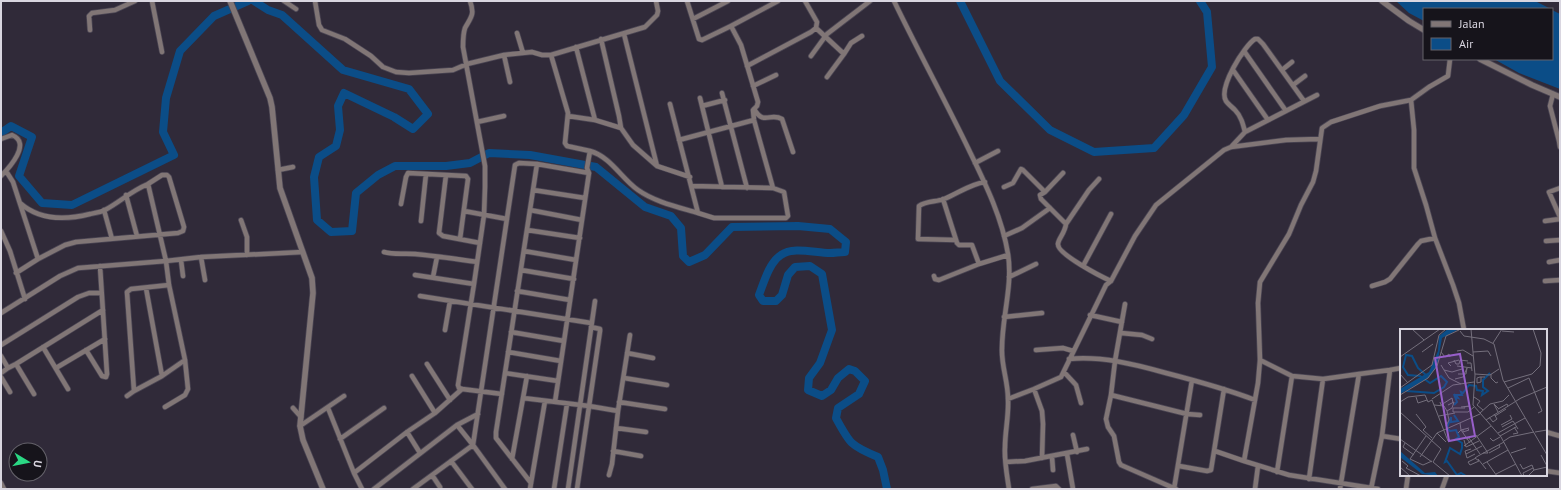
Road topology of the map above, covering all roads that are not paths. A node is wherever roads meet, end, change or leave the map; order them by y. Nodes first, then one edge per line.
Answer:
1 (135, 1) edge
2 (152, 1) edge
3 (284, 1) edge
4 (315, 1) edge
5 (470, 1) edge
6 (656, 1) edge
7 (687, 1) edge
8 (728, 1) edge
9 (763, 1) edge
10 (778, 1) edge
11 (805, 1) edge
12 (870, 1) edge
13 (894, 1) edge
14 (1382, 1) edge
15 (231, 2) edge
16 (766, 7) junction
17 (296, 9) dead end
18 (693, 19) junction
19 (731, 26) junction
20 (816, 28) junction
21 (1423, 29) edge
22 (90, 30) dead end
23 (517, 33) dead end
24 (624, 34) junction
25 (862, 36) dead end
26 (824, 37) junction
27 (600, 39) junction
28 (576, 47) junction
29 (1244, 51) junction
30 (162, 52) dead end
31 (523, 53) junction
32 (844, 54) junction
33 (504, 55) junction
34 (551, 55) junction
35 (811, 56) dead end
36 (1450, 60) edge
37 (1482, 60) edge
38 (1292, 62) dead end
39 (467, 64) junction
40 (747, 66) junction
41 (1233, 70) junction
42 (1282, 70) junction
43 (776, 75) dead end
44 (1305, 76) dead end
45 (827, 77) dead end
46 (510, 82) dead end
47 (1293, 85) junction
48 (753, 86) junction
49 (722, 93) dead end
50 (1553, 94) junction
51 (1316, 95) dead end
52 (1560, 97) edge
53 (700, 98) dead end
54 (725, 100) junction
55 (1411, 100) junction
56 (1304, 101) junction
57 (670, 104) dead end
58 (702, 106) junction
59 (754, 108) junction
60 (1286, 111) junction
61 (504, 116) dead end
62 (568, 116) junction
63 (595, 120) junction
64 (754, 120) junction
65 (1268, 120) junction
66 (477, 122) junction
67 (731, 126) junction
68 (620, 128) junction
69 (708, 132) junction
70 (1245, 132) junction
71 (1, 139) edge
72 (1319, 139) junction
73 (679, 140) junction
74 (1559, 140) edge
75 (1231, 147) junction
76 (1560, 147) edge
77 (590, 151) junction
78 (793, 152) dead end
79 (998, 152) dead end
80 (975, 163) junction
81 (537, 164) junction
82 (657, 166) junction
83 (293, 167) dead end
84 (278, 170) junction
85 (6, 171) junction
86 (1063, 172) dead end
87 (589, 173) junction
88 (426, 174) junction
89 (446, 175) junction
90 (1, 176) edge
91 (690, 177) junction
92 (1099, 179) dead end
93 (985, 182) junction
94 (148, 184) junction
95 (692, 186) junction
96 (722, 187) junction
97 (1004, 187) dead end
98 (747, 188) junction
99 (773, 188) junction
100 (1560, 188) edge
101 (533, 190) junction
102 (1044, 192) junction
103 (126, 195) junction
104 (585, 198) junction
105 (943, 199) junction
106 (20, 203) junction
107 (402, 204) dead end
108 (1050, 208) junction
109 (104, 210) junction
110 (530, 210) junction
111 (464, 211) junction
112 (698, 213) junction
113 (1111, 214) dead end
114 (484, 215) junction
115 (1560, 218) edge
116 (507, 219) junction
117 (241, 220) dead end
118 (582, 220) junction
119 (420, 221) dead end
120 (1544, 221) dead end
121 (1066, 224) junction
122 (527, 230) junction
123 (1, 231) edge
124 (160, 234) junction
125 (137, 236) junction
126 (1004, 236) junction
127 (580, 238) junction
128 (1435, 238) junction
129 (112, 239) junction
130 (460, 239) junction
131 (956, 240) junction
132 (1560, 240) edge
133 (1546, 241) dead end
134 (480, 243) junction
135 (524, 251) junction
136 (303, 252) junction
137 (384, 252) dead end
138 (247, 254) junction
139 (1008, 255) junction
140 (437, 256) junction
141 (201, 257) junction
142 (38, 259) junction
143 (181, 260) junction
144 (576, 260) junction
145 (1560, 260) edge
146 (166, 261) junction
147 (477, 262) junction
148 (1548, 262) dead end
149 (979, 264) junction
150 (1036, 264) dead end
151 (100, 266) junction
152 (1083, 266) junction
153 (521, 270) junction
154 (16, 273) junction
155 (415, 275) dead end
156 (183, 276) dead end
157 (934, 276) dead end
158 (433, 277) junction
159 (1009, 277) junction
160 (574, 279) junction
161 (205, 280) dead end
162 (1560, 280) edge
163 (1111, 281) junction
164 (1546, 281) dead end
165 (474, 284) junction
166 (169, 285) junction
167 (1372, 286) dead end
168 (146, 288) junction
169 (517, 291) junction
170 (101, 293) junction
171 (420, 296) dead end
172 (25, 299) junction
173 (570, 300) junction
174 (450, 301) junction
175 (595, 301) dead end
176 (1125, 304) dead end
177 (470, 305) junction
178 (493, 308) junction
179 (103, 310) junction
180 (514, 311) junction
181 (1, 312) edge
182 (1042, 313) dead end
183 (1090, 315) junction
184 (1004, 317) junction
185 (567, 319) junction
186 (1122, 322) junction
187 (592, 326) junction
188 (1464, 329) edge
189 (445, 330) dead end
190 (511, 332) junction
191 (1120, 333) junction
192 (630, 335) dead end
193 (105, 339) junction
194 (1152, 339) dead end
195 (564, 341) junction
196 (1, 345) edge
197 (44, 347) junction
198 (86, 350) junction
199 (1036, 350) dead end
200 (1073, 351) junction
201 (508, 352) junction
202 (627, 353) junction
203 (1, 356) edge
204 (653, 358) dead end
205 (1069, 359) junction
206 (185, 360) junction
207 (1115, 360) junction
208 (1260, 360) junction
209 (561, 361) junction
210 (16, 364) junction
211 (427, 364) dead end
212 (8, 368) junction
213 (56, 368) junction
214 (1400, 368) edge
215 (1390, 370) junction
216 (1064, 372) junction
217 (1, 373) edge
218 (505, 373) junction
219 (1359, 374) junction
220 (162, 376) junction
221 (412, 376) dead end
222 (527, 376) junction
223 (1292, 376) junction
224 (1, 377) edge
225 (624, 378) junction
226 (1323, 379) junction
227 (1192, 380) junction
228 (558, 381) junction
229 (667, 385) dead end
230 (68, 388) dead end
231 (1224, 388) junction
232 (462, 389) junction
233 (1034, 389) junction
234 (134, 391) junction
235 (481, 391) junction
236 (10, 392) dead end
237 (34, 394) dead end
238 (502, 394) junction
239 (1112, 395) junction
240 (127, 396) dead end
241 (344, 396) dead end
242 (523, 398) junction
243 (1008, 399) junction
244 (450, 400) junction
245 (1255, 400) junction
246 (545, 401) junction
247 (555, 402) junction
248 (619, 402) junction
249 (1081, 403) dead end
250 (567, 404) junction
251 (585, 406) junction
252 (165, 407) dead end
253 (293, 408) dead end
254 (328, 408) junction
255 (384, 408) dead end
256 (665, 409) dead end
257 (618, 411) junction
258 (435, 413) junction
259 (478, 414) junction
260 (1187, 414) junction
261 (1200, 415) dead end
262 (301, 417) junction
263 (457, 425) junction
264 (300, 426) junction
265 (616, 428) junction
266 (407, 432) junction
267 (646, 432) dead end
268 (1547, 432) edge
269 (1073, 435) dead end
270 (1382, 436) junction
271 (1560, 436) edge
272 (340, 439) junction
273 (1400, 439) edge
274 (473, 445) junction
275 (1087, 449) dead end
276 (613, 451) junction
277 (1215, 451) junction
278 (1077, 452) junction
279 (420, 453) junction
280 (1067, 454) junction
281 (641, 456) dead end
282 (1052, 457) junction
283 (512, 458) junction
284 (1042, 458) junction
285 (451, 461) junction
286 (1244, 461) junction
287 (1006, 462) junction
288 (1179, 466) junction
289 (1258, 466) junction
290 (1053, 470) dead end
291 (1547, 471) edge
292 (1277, 472) junction
293 (354, 473) junction
294 (1560, 473) edge
295 (432, 475) junction
296 (609, 475) dead end
297 (1408, 476) edge
298 (1447, 476) edge
299 (1309, 479) junction
300 (1, 483) edge
301 (531, 483) junction
302 (1341, 483) junction
303 (440, 487) dead end
304 (1372, 488) edge
305 (4, 489) edge
306 (323, 489) edge
307 (362, 489) edge
308 (374, 489) edge
309 (413, 489) edge
310 (472, 489) edge
311 (505, 489) edge
312 (530, 489) edge
313 (554, 489) edge
314 (568, 489) edge
315 (577, 489) edge
316 (1009, 489) edge
317 (1032, 489) edge
318 (1059, 489) edge
319 (1073, 489) edge
320 (1175, 489) edge
321 (1255, 489) edge
322 (1340, 489) edge
323 (1378, 489) edge
324 (1406, 489) edge
325 (1442, 489) edge

1 - 22 street
2 - 30 street
3 - 17 street
4 - 39 street
5 - 39 street
6 - 24 street
7 - 18 street
8 - 18 street
9 - 16 street
10 - 16 street
11 - 20 street
12 - 26 street
13 - 80 street
14 - 21 street
15 - 84 street
16 - 19 street
18 - 19 street
19 - 40 street
20 - 26 street
20 - 40 street
23 - 31 street
24 - 27 street
24 - 82 street
25 - 32 street
26 - 32 street
26 - 35 street
27 - 28 street
27 - 68 street
28 - 34 street
28 - 63 street
29 - 41 street
29 - 42 street
29 - 60 street
31 - 33 street
31 - 34 street
32 - 45 street
33 - 39 street
33 - 46 street
34 - 62 street
36 - 55 street
37 - 50 street
38 - 42 street
39 - 66 street
40 - 48 street
41 - 65 street
41 - 70 street
42 - 47 street
43 - 48 street
44 - 47 street
47 - 56 street
48 - 59 street
49 - 54 street
50 - 52 street
50 - 74 street
51 - 56 street
53 - 58 street
54 - 58 street
54 - 67 street
55 - 72 street
55 - 128 street
56 - 60 street
57 - 73 street
58 - 69 street
59 - 64 street
59 - 78 street
60 - 65 street
61 - 66 street
62 - 63 street
62 - 77 street
63 - 68 street
64 - 67 street
64 - 99 street
65 - 70 street
66 - 114 street
67 - 69 street
67 - 98 street
68 - 82 street
69 - 73 street
69 - 96 street
70 - 75 street
71 - 85 street
72 - 75 street
72 - 208 street
73 - 91 street
74 - 76 street
75 - 163 street
77 - 87 street
77 - 112 street
79 - 80 street
80 - 93 street
81 - 87 street
81 - 101 street
81 - 116 street
82 - 91 street
83 - 84 street
84 - 136 street
85 - 90 street
85 - 106 street
86 - 102 street
87 - 104 street
88 - 89 street
88 - 107 street
88 - 119 street
89 - 111 street
89 - 130 street
91 - 95 street
92 - 121 street
93 - 105 street
93 - 126 street
94 - 103 street
94 - 124 street
94 - 124 street
95 - 96 street
95 - 112 street
96 - 98 street
97 - 102 street
98 - 99 street
99 - 112 street
100 - 115 street
101 - 104 street
101 - 110 street
102 - 108 street
103 - 109 street
103 - 125 street
104 - 118 street
105 - 131 street
105 - 131 street
106 - 109 street
106 - 142 street
108 - 121 street
108 - 126 street
109 - 129 street
110 - 118 street
110 - 122 street
111 - 114 street
111 - 130 street
113 - 152 street
114 - 116 street
114 - 134 street
115 - 120 street
116 - 178 street
117 - 138 street
118 - 127 street
121 - 152 street
122 - 127 street
122 - 135 street
123 - 154 street
124 - 125 street
124 - 146 street
125 - 129 street
126 - 139 street
127 - 144 street
128 - 167 street
128 - 188 street
129 - 142 street
130 - 134 street
131 - 149 street
132 - 133 street
134 - 147 street
135 - 144 street
135 - 153 street
136 - 138 street
136 - 262 street
137 - 140 street
138 - 141 street
139 - 149 street
139 - 159 street
140 - 147 street
140 - 158 street
141 - 143 street
141 - 161 street
142 - 154 street
143 - 146 street
143 - 156 street
144 - 160 street
145 - 148 street
146 - 151 street
146 - 166 street
147 - 165 street
149 - 157 street
150 - 159 street
151 - 170 street
151 - 172 street
152 - 163 street
153 - 160 street
153 - 169 street
154 - 172 street
155 - 158 street
158 - 165 street
159 - 184 street
160 - 173 street
162 - 164 street
163 - 183 street
165 - 177 street
166 - 168 street
166 - 206 street
168 - 220 street
168 - 234 street
169 - 173 street
169 - 180 street
170 - 179 street
170 - 196 street
171 - 174 street
172 - 181 street
173 - 185 street
174 - 177 street
174 - 189 street
175 - 187 street
176 - 186 street
177 - 178 street
177 - 232 street
178 - 180 street
178 - 235 street
179 - 193 street
179 - 197 street
180 - 185 street
180 - 190 street
182 - 184 street
183 - 186 street
183 - 200 street
184 - 243 street
185 - 187 street
185 - 195 street
186 - 191 street
187 - 251 street
187 - 251 street
190 - 195 street
190 - 201 street
191 - 194 street
191 - 207 street
192 - 202 street
193 - 198 street
193 - 198 street
195 - 209 street
197 - 210 street
197 - 213 street
198 - 213 street
199 - 200 street
200 - 205 street
201 - 209 street
201 - 218 street
202 - 204 street
202 - 225 street
203 - 212 street
205 - 207 street
205 - 216 street
206 - 220 street
206 - 252 street
207 - 227 street
207 - 239 street
208 - 223 street
208 - 245 street
209 - 228 street
210 - 212 street
210 - 237 street
211 - 244 street
212 - 217 street
213 - 230 street
214 - 215 street
215 - 219 street
215 - 270 street
216 - 233 street
216 - 249 street
218 - 222 street
218 - 238 street
219 - 226 street
219 - 302 street
220 - 234 street
221 - 258 street
222 - 228 street
222 - 242 street
223 - 226 street
223 - 292 street
224 - 236 street
225 - 229 street
225 - 248 street
226 - 299 street
227 - 231 street
227 - 260 street
228 - 247 street
231 - 245 street
231 - 277 street
232 - 235 street
232 - 244 street
233 - 243 street
233 - 284 street
234 - 240 street
235 - 238 street
235 - 259 street
238 - 283 street
239 - 260 street
239 - 320 street
241 - 254 street
242 - 246 street
242 - 283 street
243 - 287 street
244 - 258 street
245 - 286 street
246 - 247 street
246 - 301 street
247 - 250 street
248 - 256 street
248 - 257 street
250 - 251 street
250 - 313 street
251 - 257 street
251 - 314 street
251 - 315 street
253 - 262 street
254 - 264 street
254 - 272 street
255 - 272 street
257 - 265 street
258 - 266 street
259 - 263 street
259 - 274 street
260 - 261 street
260 - 288 street
262 - 264 street
263 - 274 street
263 - 279 street
264 - 306 street
265 - 267 street
265 - 276 street
266 - 279 street
266 - 293 street
268 - 271 street
269 - 278 street
270 - 273 street
270 - 304 street
272 - 293 street
274 - 285 street
274 - 311 street
275 - 278 street
276 - 281 street
276 - 296 street
277 - 286 street
277 - 288 street
278 - 280 street
279 - 308 street
280 - 282 street
280 - 319 street
282 - 284 street
282 - 290 street
283 - 301 street
284 - 287 street
285 - 295 street
285 - 310 street
286 - 289 street
287 - 316 street
288 - 320 street
289 - 292 street
289 - 321 street
291 - 294 street
292 - 299 street
293 - 307 street
295 - 303 street
295 - 309 street
297 - 324 street
298 - 325 street
299 - 302 street
300 - 305 street
301 - 312 street
302 - 304 street
302 - 322 street
304 - 323 street
317 - 318 street

